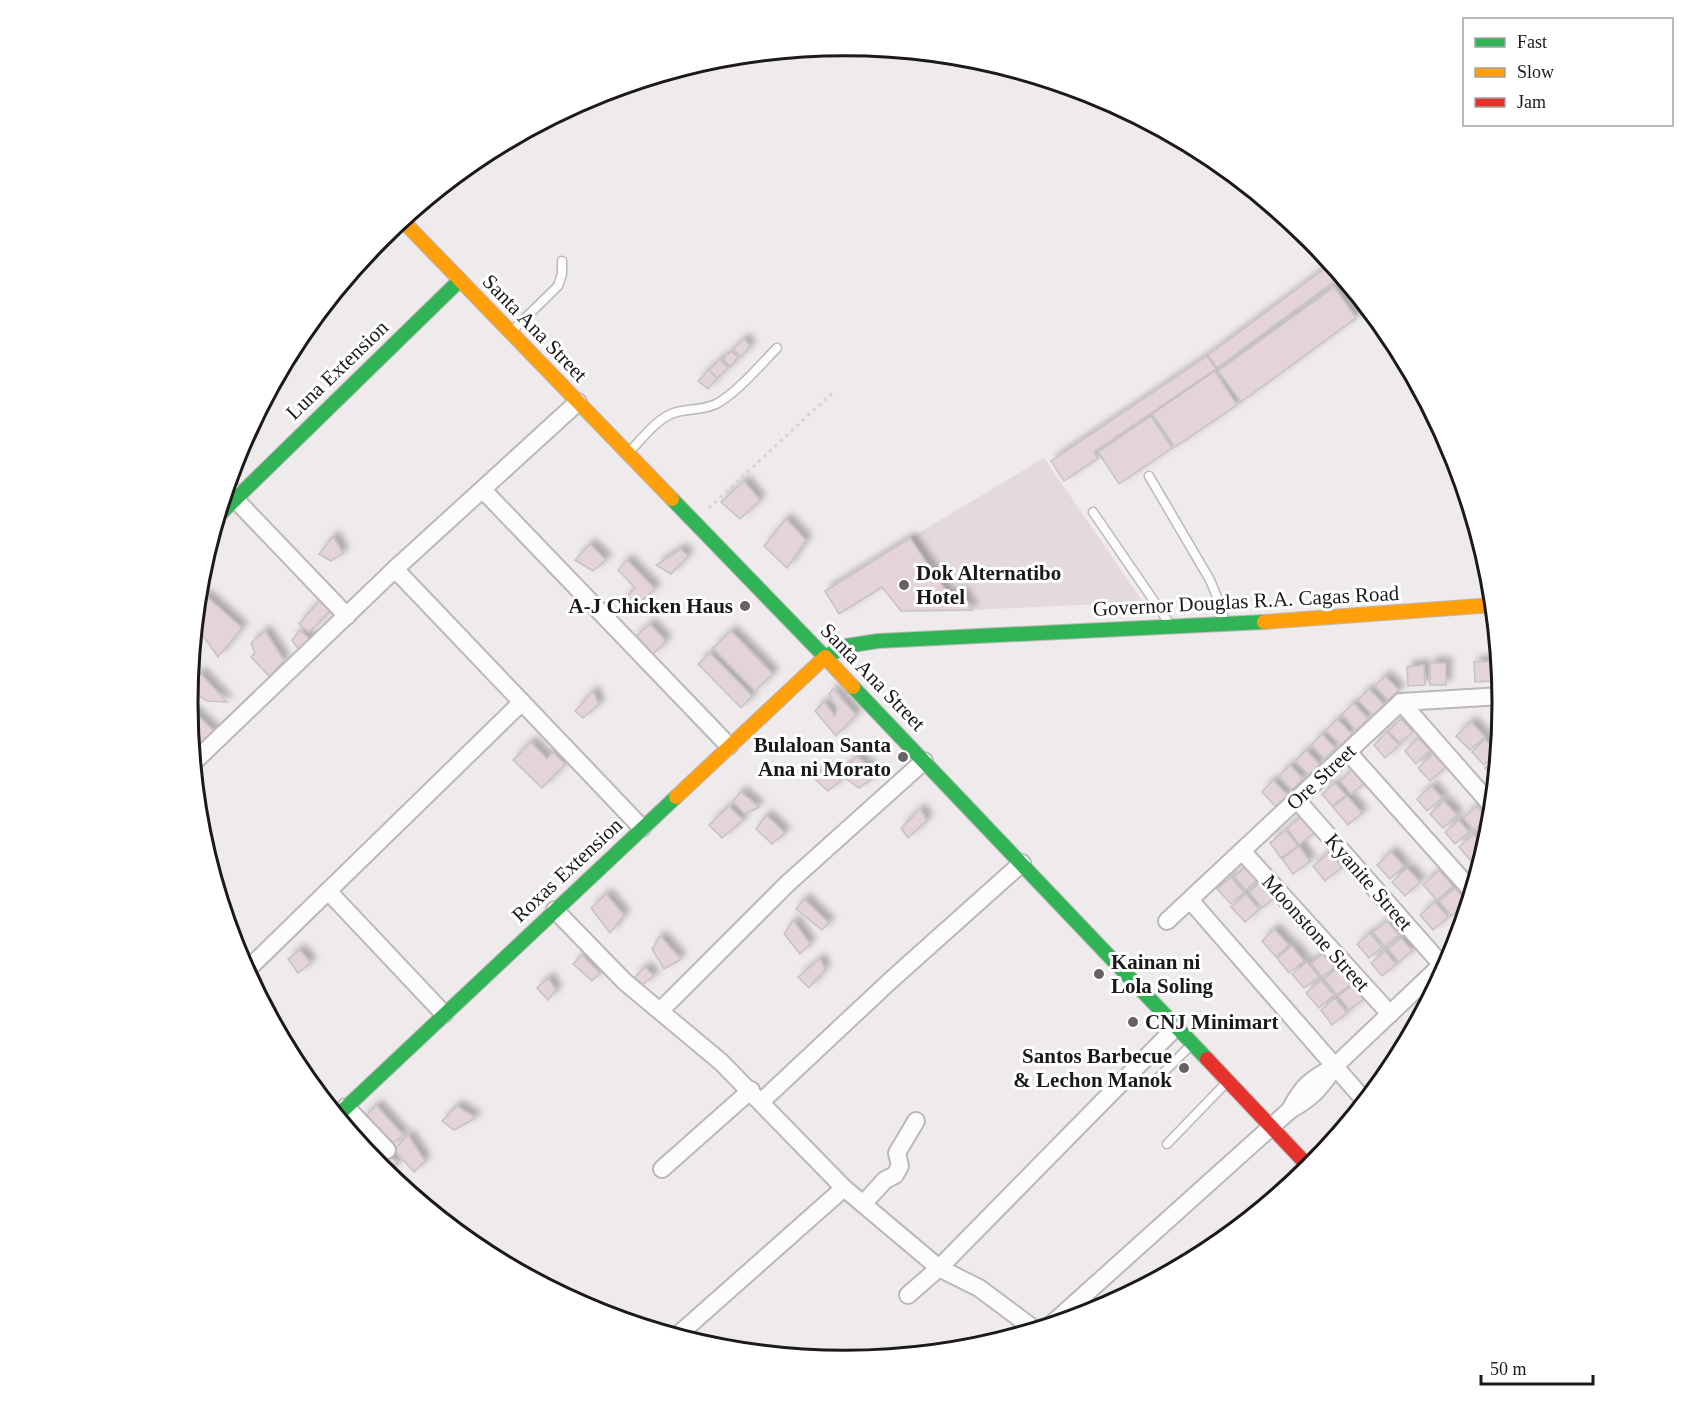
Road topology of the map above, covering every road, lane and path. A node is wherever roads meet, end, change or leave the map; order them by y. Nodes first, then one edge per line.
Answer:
1 (408, 226) edge
2 (562, 261) dead end
3 (460, 280) junction
4 (510, 332) junction
5 (777, 348) dead end
6 (832, 393) dead end
7 (578, 402) junction
8 (628, 453) junction
9 (1149, 476) dead end
10 (236, 487) edge
11 (483, 490) junction
12 (234, 493) edge
13 (1093, 512) dead end
14 (694, 522) junction
15 (395, 569) junction
16 (1485, 606) edge
17 (347, 616) junction
18 (1224, 625) junction
19 (1172, 628) junction
20 (825, 657) junction
21 (1492, 697) edge
22 (522, 702) junction
23 (1401, 702) junction
24 (729, 746) junction
25 (1348, 752) junction
26 (201, 755) edge
27 (924, 761) junction
28 (1485, 798) edge
29 (1297, 800) junction
30 (642, 828) junction
31 (1242, 851) junction
32 (1022, 863) junction
33 (1466, 884) edge
34 (328, 891) junction
35 (1190, 900) junction
36 (555, 910) junction
37 (1167, 921) dead end
38 (1442, 953) edge
39 (252, 958) edge
40 (1433, 972) edge
41 (660, 1011) junction
42 (444, 1014) junction
43 (1390, 1014) junction
44 (1177, 1026) junction
45 (1193, 1043) junction
46 (1335, 1066) junction
47 (1228, 1081) junction
48 (1152, 1084) dead end
49 (1360, 1095) edge
50 (756, 1096) junction
51 (343, 1110) edge
52 (350, 1118) edge
53 (916, 1121) dead end
54 (1272, 1127) junction
55 (1167, 1144) dead end
56 (387, 1150) dead end
57 (1303, 1160) edge
58 (662, 1169) dead end
59 (844, 1188) junction
60 (863, 1204) junction
61 (939, 1268) junction
62 (908, 1295) dead end
63 (1068, 1309) edge
64 (1026, 1323) edge
65 (685, 1329) edge

1 - 3 main road, Santa Ana Street
2 - 4 lane
3 - 4 main road, Santa Ana Street
3 - 10 main road, Luna Extension
4 - 7 main road, Santa Ana Street
5 - 8 lane
6 - 14 path
7 - 8 main road, Santa Ana Street
7 - 11 street
8 - 14 main road, Santa Ana Street
9 - 18 lane
11 - 15 street
11 - 24 street
12 - 17 street
13 - 19 lane
14 - 20 main road, Santa Ana Street
15 - 17 street
15 - 22 street
16 - 18 main road, Governor Douglas R.A. Cagas Road
17 - 26 street
18 - 19 main road, Governor Douglas R.A. Cagas Road
19 - 20 main road, Governor Douglas R.A. Cagas Road
20 - 24 main road, Roxas Extension
20 - 27 main road, Santa Ana Street
21 - 23 street
22 - 30 street
22 - 34 street
23 - 25 street, Ore Street
23 - 28 street
24 - 30 main road, Roxas Extension
25 - 29 street, Ore Street
25 - 33 street
27 - 32 main road, Santa Ana Street
27 - 41 street
29 - 31 street, Ore Street
29 - 38 street, Kyanite Street
30 - 36 main road, Roxas Extension
31 - 35 street, Ore Street
31 - 43 street, Moonstone Street
32 - 44 main road, Santa Ana Street
32 - 50 street
34 - 39 street
34 - 42 street
35 - 37 street, Ore Street
35 - 46 street
36 - 41 street
36 - 42 main road, Roxas Extension
40 - 43 street
41 - 50 street
42 - 51 main road, Roxas Extension
43 - 46 street
44 - 45 main road, Santa Ana Street
44 - 61 street
45 - 47 main road, Santa Ana Street
45 - 48 lane
46 - 49 street
46 - 54 street
47 - 54 main road, Santa Ana Street
47 - 55 lane
50 - 58 street
50 - 59 street
52 - 56 street
53 - 60 street
54 - 57 main road, Santa Ana Street
54 - 63 street
59 - 60 street
59 - 65 street
60 - 61 street
61 - 62 street
61 - 64 street

